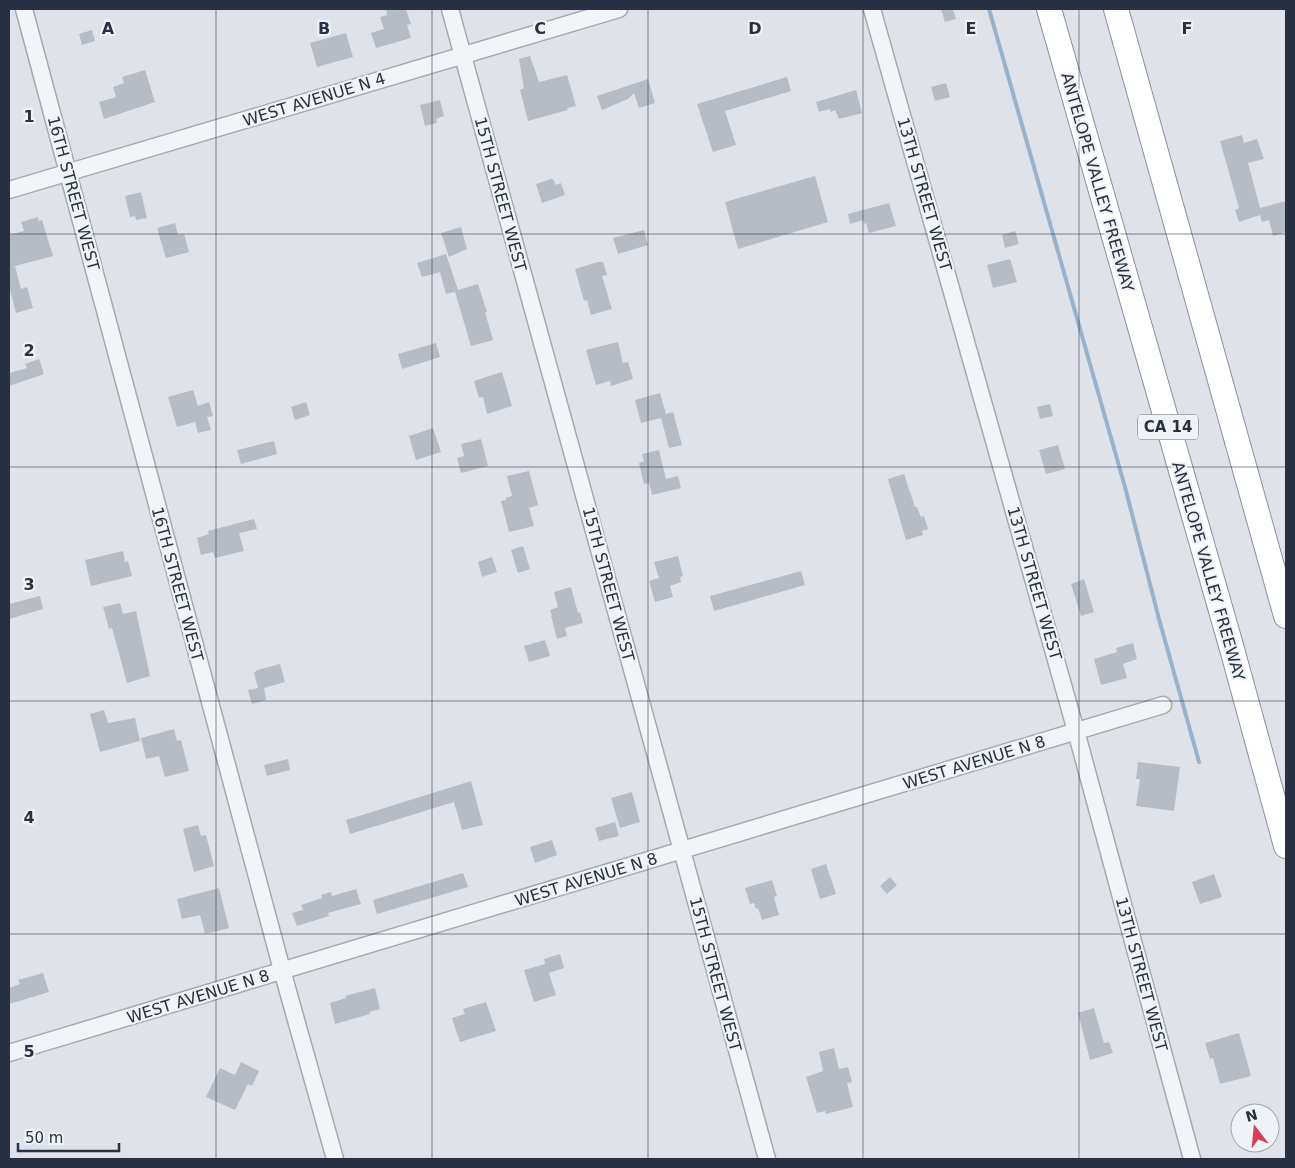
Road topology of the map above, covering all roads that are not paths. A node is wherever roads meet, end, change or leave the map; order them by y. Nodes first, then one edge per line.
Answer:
1 (24, 9) edge
2 (450, 9) edge
3 (619, 9) edge
4 (872, 9) edge
5 (1048, 9) edge
6 (1116, 9) edge
7 (463, 54) junction
8 (68, 172) junction
9 (9, 190) edge
10 (1286, 616) edge
11 (1163, 704) dead end
12 (1076, 731) junction
13 (1286, 846) edge
14 (682, 851) junction
15 (282, 970) junction
16 (9, 1053) edge
17 (335, 1159) edge
18 (767, 1159) edge
19 (1192, 1159) edge

1 - 8 street, 16TH STREET WEST
2 - 7 street, 15TH STREET WEST
3 - 7 street, WEST AVENUE N 4
4 - 12 street, 13TH STREET WEST
5 - 13 highway, ANTELOPE VALLEY FREEWAY / CA 14
6 - 10 highway
7 - 8 street, WEST AVENUE N 4
7 - 14 street, 15TH STREET WEST
8 - 9 street, WEST AVENUE N 4
8 - 15 street, 16TH STREET WEST
11 - 12 street, WEST AVENUE N 8
12 - 14 street, WEST AVENUE N 8
12 - 19 street, 13TH STREET WEST
14 - 15 street, WEST AVENUE N 8
14 - 18 street, 15TH STREET WEST
15 - 16 street, WEST AVENUE N 8
15 - 17 street, 16TH STREET WEST

